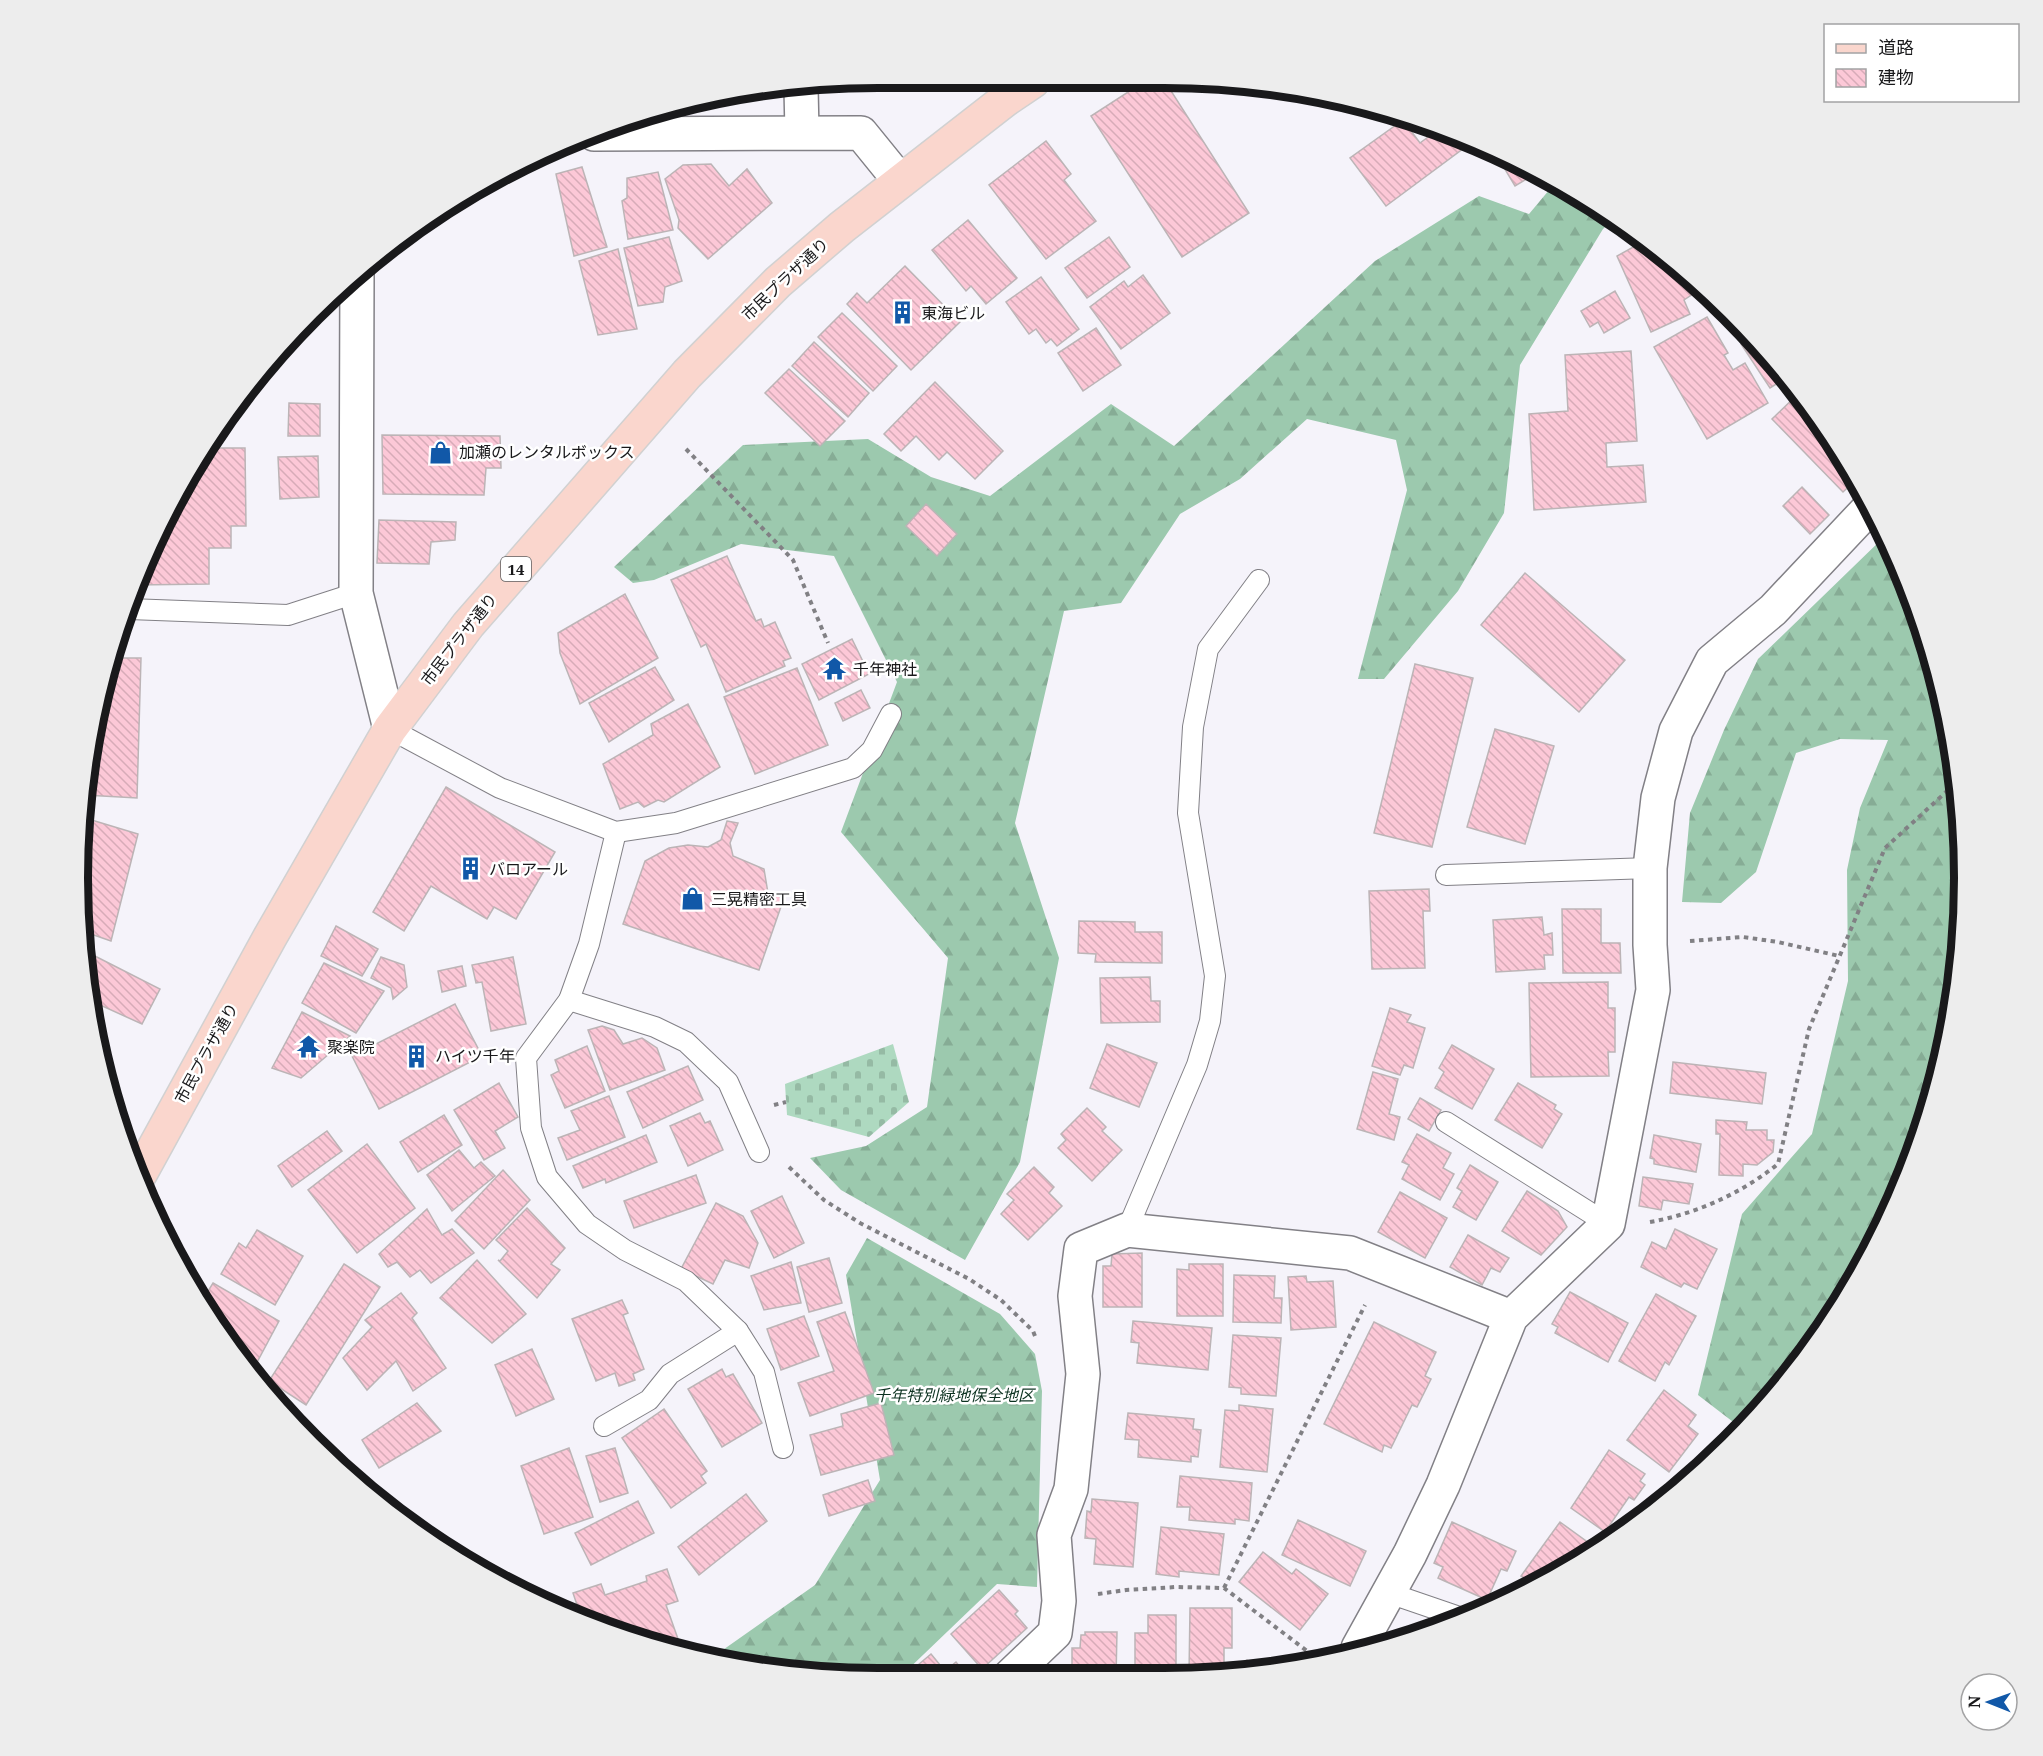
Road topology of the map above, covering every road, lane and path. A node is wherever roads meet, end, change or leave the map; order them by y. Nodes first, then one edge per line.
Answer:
1 (1024, 88) edge
2 (801, 92) edge
3 (802, 132) junction
4 (614, 134) edge
5 (900, 181) junction
6 (357, 284) edge
7 (686, 448) dead end
8 (1865, 513) edge
9 (1259, 580) dead end
10 (356, 592) junction
11 (136, 609) edge
12 (828, 642) dead end
13 (891, 714) dead end
14 (390, 729) junction
15 (1949, 789) edge
16 (616, 832) junction
17 (1650, 868) junction
18 (1446, 875) dead end
19 (1650, 945) junction
20 (1839, 956) junction
21 (569, 1000) junction
22 (1446, 1122) dead end
23 (759, 1152) joint
24 (144, 1167) edge
25 (1608, 1224) junction
26 (1127, 1230) junction
27 (1384, 1267) junction
28 (1511, 1317) junction
29 (738, 1330) junction
30 (1038, 1342) dead end
31 (604, 1426) dead end
32 (783, 1448) dead end
33 (1224, 1588) junction
34 (1389, 1593) junction
35 (1059, 1601) junction
36 (1450, 1614) edge
37 (1361, 1643) edge
38 (1310, 1654) edge
39 (1018, 1668) edge

1 - 5 main road, 市民プラザ通り / 14
2 - 3 street
3 - 4 street
3 - 5 street
5 - 14 main road, 市民プラザ通り / 14
6 - 10 street
7 - 12 path
8 - 17 street
9 - 26 lane
10 - 11 lane
10 - 14 street
13 - 16 lane
14 - 16 lane
14 - 24 main road, 市民プラザ通り / 14
15 - 20 path
16 - 21 lane
17 - 18 lane
17 - 19 street
19 - 20 path
19 - 25 street
20 - 25 path
21 - 23 lane
21 - 29 lane
22 - 25 lane
23 - 30 path
25 - 28 street
26 - 27 street
26 - 35 street
27 - 28 street
27 - 33 path
28 - 34 street
29 - 31 lane
29 - 32 lane
33 - 35 path
33 - 38 path
34 - 36 lane
34 - 37 street
35 - 39 street

